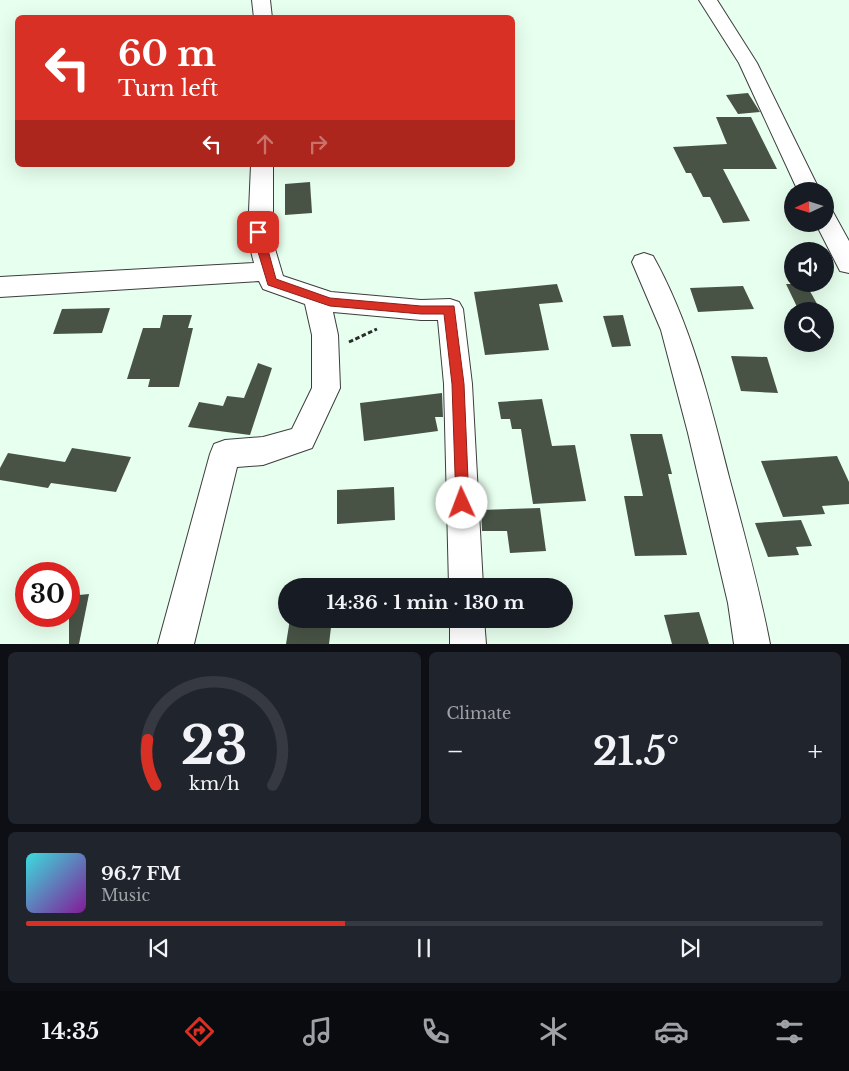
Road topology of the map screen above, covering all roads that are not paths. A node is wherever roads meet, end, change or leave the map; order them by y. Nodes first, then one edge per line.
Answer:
1 (261, 0) edge
2 (708, 0) edge
3 (263, 15) edge
4 (262, 167) edge
5 (805, 182) edge
6 (832, 232) edge
7 (644, 262) dead end
8 (849, 264) edge
9 (269, 271) junction
10 (0, 287) edge
11 (317, 298) junction
12 (466, 578) edge
13 (467, 628) edge
14 (176, 644) edge
15 (468, 644) edge
16 (752, 644) edge

1 - 3 street
2 - 5 street
4 - 9 street
6 - 8 street
7 - 16 street
9 - 10 street
9 - 11 street
11 - 12 street
11 - 14 street
13 - 15 street

